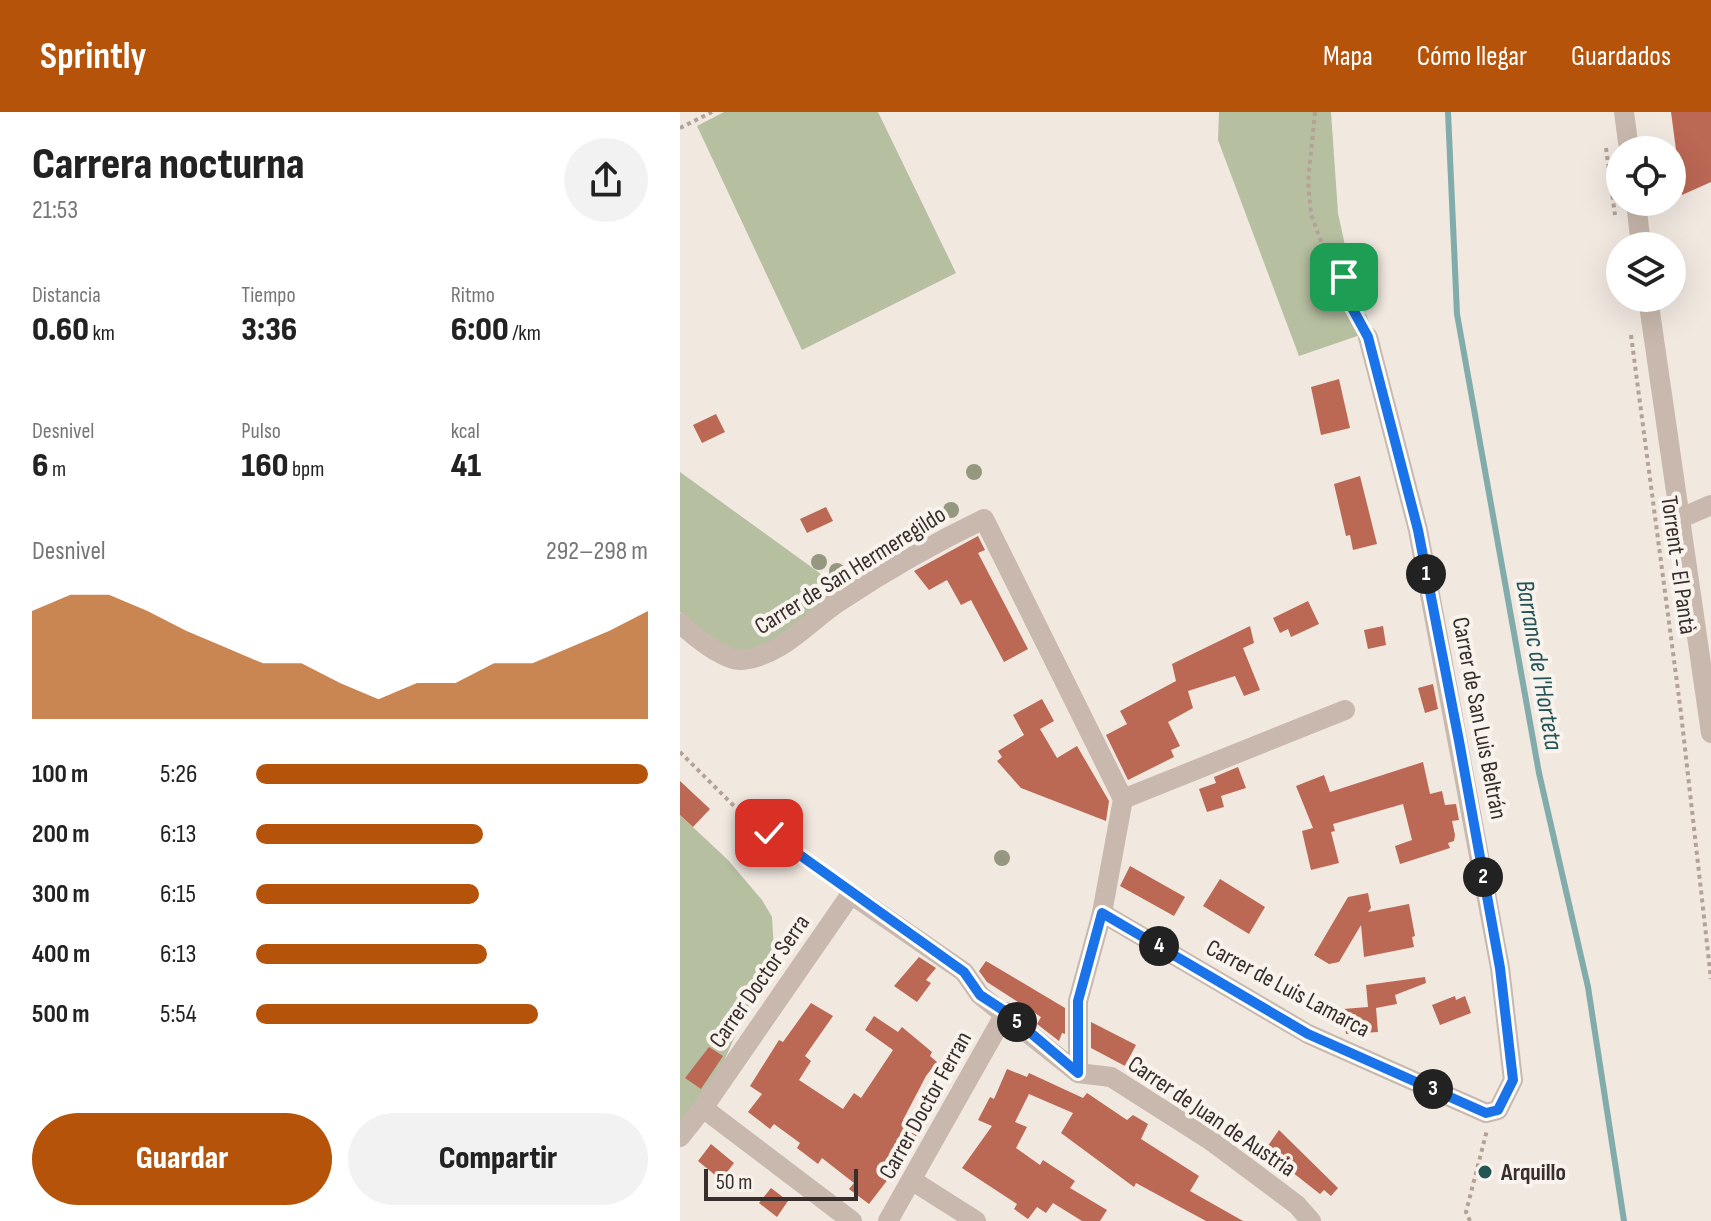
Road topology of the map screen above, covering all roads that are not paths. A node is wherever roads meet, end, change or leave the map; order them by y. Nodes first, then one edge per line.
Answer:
1 (1624, 112) edge
2 (1627, 136) edge
3 (1650, 312) edge
4 (1368, 337) road end
5 (1711, 505) edge
6 (1681, 518) junction
7 (680, 623) edge
8 (1345, 710) dead end
9 (1711, 733) edge
10 (1123, 799) junction
11 (851, 894) joint
12 (1102, 913) junction
13 (1006, 1012) junction
14 (1078, 1073) junction
15 (703, 1108) junction
16 (1494, 1111) joint
17 (680, 1137) edge
18 (913, 1181) junction
19 (895, 1218) edge
20 (852, 1221) edge
21 (976, 1221) edge
22 (1311, 1221) edge

1 - 2 street
3 - 6 street
4 - 16 street, Carrer de San Luis Beltrán
5 - 6 street
6 - 9 street
7 - 10 street, Carrer de San Hermeregildo
8 - 10 street
10 - 12 street
11 - 13 street, Carrer de Juan de Austria
11 - 15 street, Carrer Doctor Serra
12 - 14 street
12 - 16 street, Carrer de Luis Lamarca
13 - 14 street, Carrer de Juan de Austria
13 - 18 street, Carrer Doctor Ferran
14 - 22 street, Carrer de Juan de Austria
15 - 17 street, Carrer Doctor Serra
15 - 20 street
18 - 19 street, Carrer Doctor Ferran
18 - 21 street

